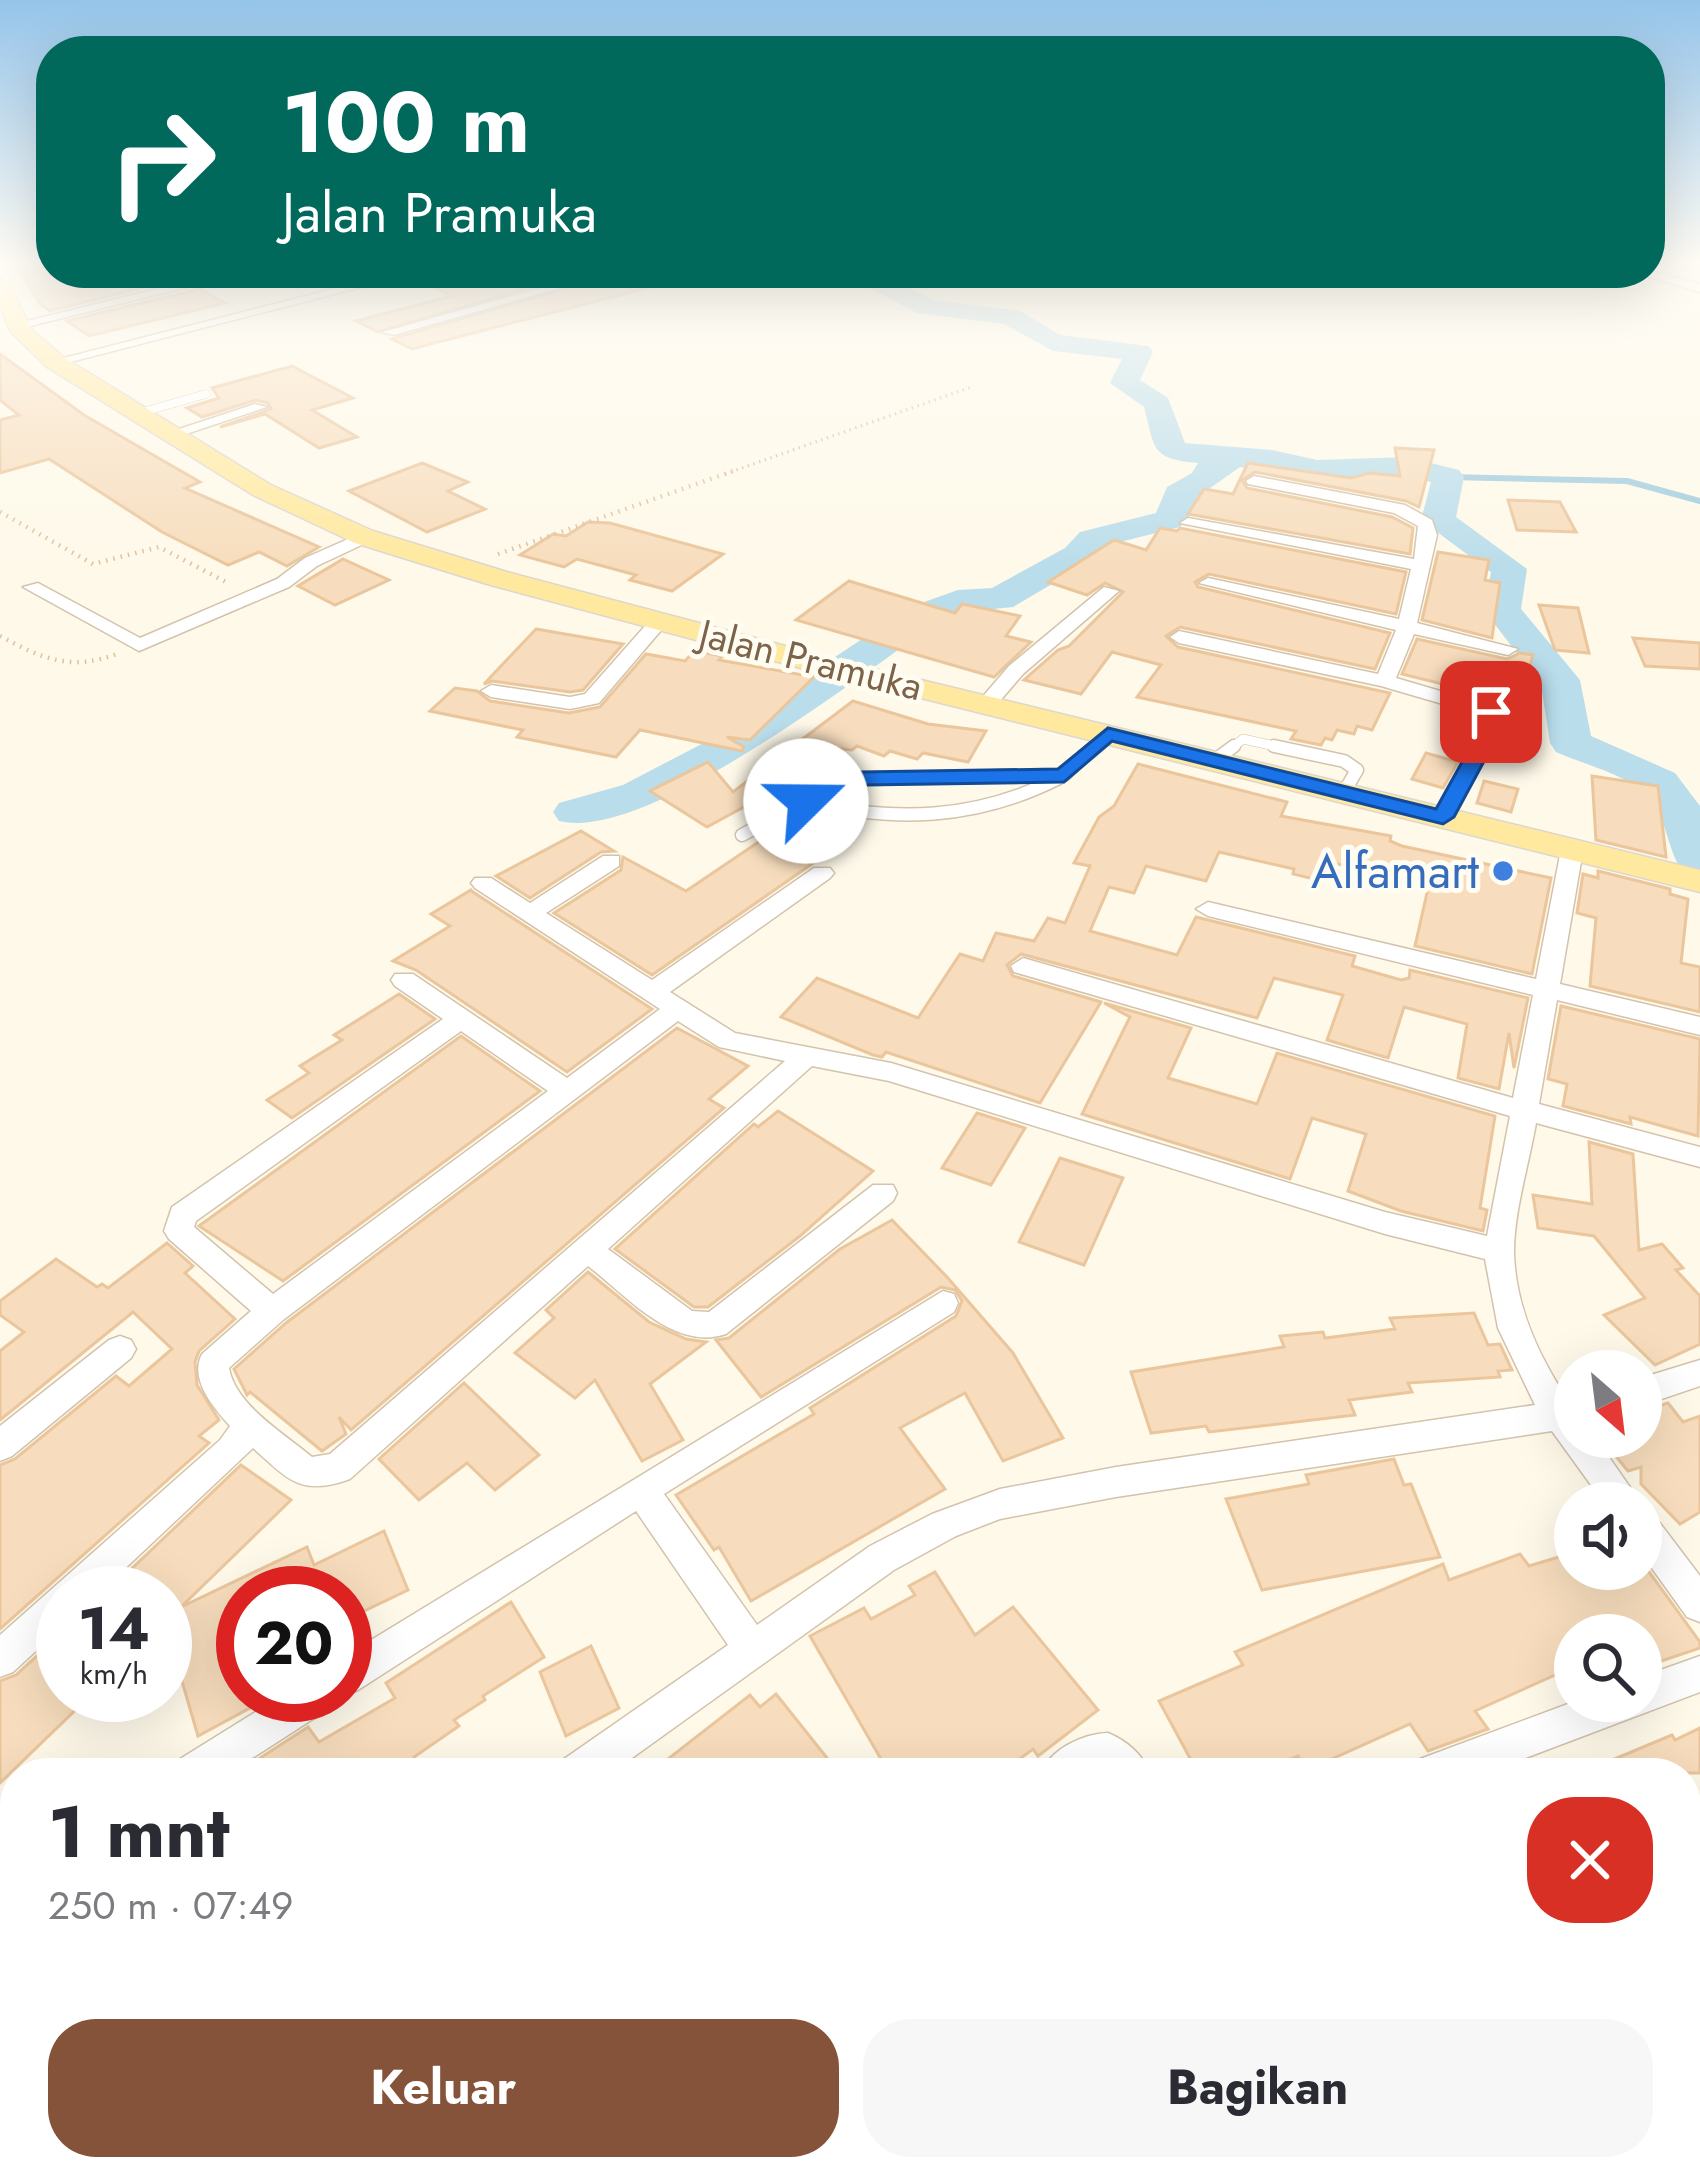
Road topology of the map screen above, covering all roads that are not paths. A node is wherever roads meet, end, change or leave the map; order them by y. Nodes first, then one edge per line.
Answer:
1 (57, 364) edge
2 (206, 394) dead end
3 (260, 407) dead end
4 (136, 414) junction
5 (172, 434) junction
6 (1254, 481) dead end
7 (1187, 523) dead end
8 (364, 537) junction
9 (1419, 565) junction
10 (1208, 583) dead end
11 (32, 587) dead end
12 (1110, 591) dead end
13 (660, 621) junction
14 (1407, 627) junction
15 (1178, 638) dead end
16 (1508, 649) dead end
17 (1385, 681) junction
18 (491, 691) dead end
19 (986, 705) junction
20 (1108, 734) junction
21 (1064, 775) junction
22 (806, 801) junction
23 (1443, 817) junction
24 (742, 835) dead end
25 (1572, 850) junction
26 (610, 862) dead end
27 (822, 874) dead end
28 (1699, 881) edge
29 (483, 883) dead end
30 (1208, 909) dead end
31 (530, 913) junction
32 (1023, 966) dead end
33 (404, 980) dead end
34 (1547, 987) junction
35 (665, 1000) junction
36 (460, 1019) junction
37 (1700, 1026) edge
38 (806, 1058) junction
39 (563, 1089) junction
40 (1527, 1111) junction
41 (1700, 1156) edge
42 (884, 1193) dead end
43 (588, 1250) junction
44 (1499, 1251) junction
45 (943, 1303) dead end
46 (272, 1311) junction
47 (120, 1348) dead end
48 (1700, 1373) edge
49 (1662, 1385) edge
50 (1554, 1402) edge
51 (251, 1423) junction
52 (1554, 1428) edge
53 (0, 1446) edge
54 (641, 1490) junction
55 (1662, 1554) edge
56 (103, 1566) edge
57 (1700, 1605) edge
58 (36, 1626) edge
59 (752, 1648) junction
60 (0, 1659) edge
61 (372, 1660) edge
62 (1700, 1674) edge
63 (1662, 1688) edge
64 (274, 1722) edge
65 (1572, 1722) edge
66 (218, 1758) edge
67 (599, 1758) edge
68 (1085, 1758) edge
69 (1114, 1758) edge
70 (1475, 1758) edge

1 - 4 main road, Jalan Pramuka
2 - 4 lane
3 - 5 street
4 - 5 main road, Jalan Pramuka
5 - 8 main road, Jalan Pramuka
6 - 9 street
7 - 9 street
8 - 11 street
8 - 13 main road, Jalan Pramuka
9 - 14 street
10 - 14 street
12 - 19 street
13 - 18 street
13 - 19 main road, Jalan Pramuka
14 - 16 street
14 - 17 street
15 - 17 street
17 - 23 street
19 - 20 main road, Jalan Pramuka
20 - 21 lane
20 - 23 main road, Jalan Pramuka
21 - 22 lane
21 - 22 lane
22 - 24 lane
23 - 25 main road, Jalan Pramuka
25 - 28 main road, Jalan Pramuka
25 - 34 street
26 - 31 street
27 - 35 street
29 - 31 street
30 - 34 street
31 - 35 street
32 - 40 street
33 - 36 street
34 - 37 street
34 - 40 street
35 - 38 street
35 - 39 street
36 - 39 street
36 - 46 street
38 - 43 street
38 - 44 street
39 - 46 street
40 - 41 street
40 - 44 street
42 - 43 street
43 - 51 street
44 - 50 street
45 - 54 street
46 - 51 street
47 - 53 street
48 - 49 street
51 - 56 street
52 - 59 street
54 - 59 street
54 - 61 street
55 - 57 street
58 - 60 street
59 - 67 street
62 - 63 street
64 - 66 street
65 - 70 street
68 - 69 street

